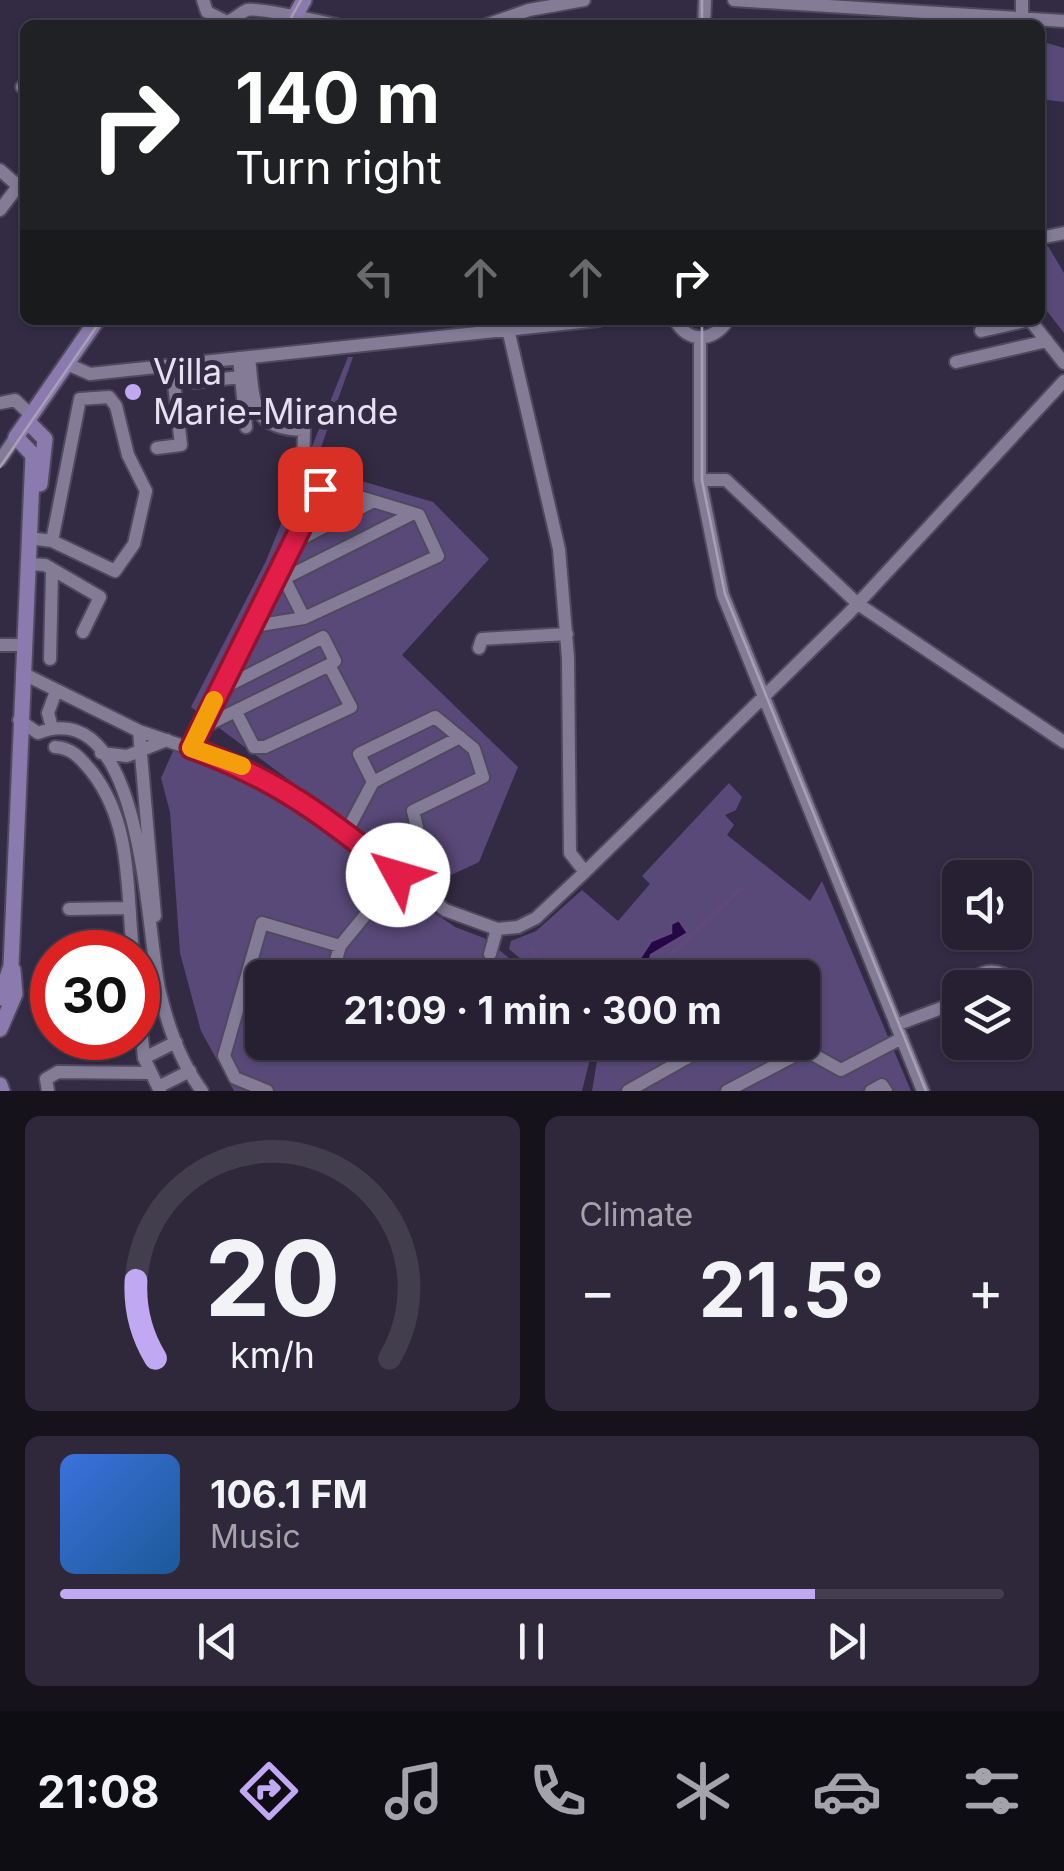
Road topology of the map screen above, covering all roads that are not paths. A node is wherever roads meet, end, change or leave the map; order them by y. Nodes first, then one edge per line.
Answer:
1 (203, 0) edge
2 (584, 0) edge
3 (734, 0) edge
4 (1022, 0) edge
5 (768, 1) edge
6 (911, 5) edge
7 (1022, 19) junction
8 (222, 20) edge
9 (229, 20) edge
10 (288, 20) edge
11 (500, 20) edge
12 (940, 20) edge
13 (1043, 20) edge
14 (0, 170) edge
15 (0, 185) edge
16 (18, 185) edge
17 (0, 210) edge
18 (94, 325) edge
19 (548, 325) edge
20 (679, 325) edge
21 (724, 325) edge
22 (1007, 325) edge
23 (1033, 325) edge
24 (508, 329) junction
25 (981, 331) dead end
26 (700, 338) junction
27 (1046, 341) junction
28 (244, 357) junction
29 (956, 362) dead end
30 (1064, 363) edge
31 (67, 364) junction
32 (172, 366) junction
33 (241, 377) junction
34 (1064, 381) edge
35 (194, 382) dead end
36 (0, 403) edge
37 (29, 418) junction
38 (246, 427) dead end
39 (16, 437) junction
40 (157, 448) dead end
41 (0, 460) edge
42 (303, 472) dead end
43 (700, 480) junction
44 (372, 502) junction
45 (30, 514) junction
46 (410, 514) junction
47 (29, 538) junction
48 (52, 540) junction
49 (296, 542) junction
50 (26, 564) junction
51 (52, 570) junction
52 (280, 580) junction
53 (858, 604) junction
54 (304, 618) junction
55 (254, 626) junction
56 (83, 632) dead end
57 (566, 634) junction
58 (23, 645) junction
59 (0, 646) edge
60 (479, 648) dead end
61 (50, 660) dead end
62 (329, 665) junction
63 (22, 673) junction
64 (219, 690) junction
65 (56, 691) junction
66 (763, 697) junction
67 (236, 712) junction
68 (19, 720) junction
69 (52, 728) junction
70 (201, 728) junction
71 (139, 730) junction
72 (460, 737) junction
73 (168, 740) junction
74 (1064, 742) edge
75 (55, 748) dead end
76 (191, 748) junction
77 (140, 750) junction
78 (101, 753) junction
79 (372, 782) junction
80 (346, 833) junction
81 (368, 851) junction
82 (585, 872) junction
83 (398, 875) junction
84 (128, 908) junction
85 (69, 909) dead end
86 (497, 929) junction
87 (131, 930) edge
88 (151, 930) edge
89 (154, 930) edge
90 (340, 946) junction
91 (490, 954) dead end
92 (336, 960) edge
93 (11, 966) junction
94 (160, 993) edge
95 (0, 998) edge
96 (942, 1010) edge
97 (0, 1029) edge
98 (899, 1032) junction
99 (176, 1042) junction
100 (160, 1050) edge
101 (820, 1057) edge
102 (145, 1060) edge
103 (682, 1060) edge
104 (779, 1060) edge
105 (190, 1071) junction
106 (151, 1073) junction
107 (159, 1089) edge
108 (48, 1091) edge
109 (202, 1091) edge
110 (267, 1091) edge
111 (628, 1091) edge
112 (727, 1091) edge
113 (871, 1091) edge
114 (886, 1091) edge
115 (923, 1091) edge

1 - 8 street
2 - 11 street
3 - 5 street
4 - 7 street
5 - 6 street
6 - 12 street
7 - 12 street
7 - 13 street
9 - 10 street
14 - 16 street
15 - 16 street
16 - 17 street
18 - 31 main road
19 - 24 street
20 - 26 street
21 - 26 street
22 - 25 street
23 - 27 street
24 - 28 street
24 - 57 street
26 - 43 street
27 - 29 street
27 - 30 street
28 - 32 street
28 - 33 street
28 - 42 street
31 - 32 street
31 - 37 main road
32 - 40 street
33 - 35 street
33 - 38 street
34 - 53 street
36 - 37 street
37 - 39 main road
37 - 45 main road
39 - 41 street
39 - 45 main road
43 - 53 street
43 - 66 street
44 - 46 street
44 - 49 street
44 - 49 street
45 - 47 main road
46 - 52 street
46 - 54 street
47 - 48 street
47 - 50 main road
48 - 48 street
49 - 52 street
50 - 51 street
50 - 58 main road
51 - 56 street
51 - 61 street
52 - 54 street
52 - 55 street
53 - 66 street
53 - 74 street
54 - 55 street
55 - 64 street
57 - 60 street
57 - 82 street
58 - 59 street
58 - 63 main road
62 - 64 street
62 - 67 street
62 - 67 street
63 - 65 street
63 - 68 main road
64 - 70 street
65 - 69 street
65 - 71 street
66 - 82 street
66 - 98 street
67 - 70 street
68 - 69 street
68 - 93 main road
69 - 78 street
70 - 76 street
71 - 73 street
71 - 77 street
72 - 79 street
72 - 79 street
72 - 81 street
73 - 76 street
73 - 77 street
75 - 84 street
76 - 80 street
77 - 78 street
77 - 89 street
78 - 88 street
79 - 80 street
80 - 81 street
81 - 83 street
82 - 86 street
83 - 86 street
83 - 90 street
84 - 85 street
84 - 87 street
86 - 91 street
90 - 92 street
90 - 110 street
93 - 95 main road
93 - 97 main road
94 - 99 street
96 - 98 street
98 - 101 street
98 - 115 street
99 - 100 street
99 - 105 street
102 - 106 street
103 - 111 street
104 - 112 street
105 - 107 street
105 - 109 street
106 - 107 street
106 - 108 street
113 - 114 street

